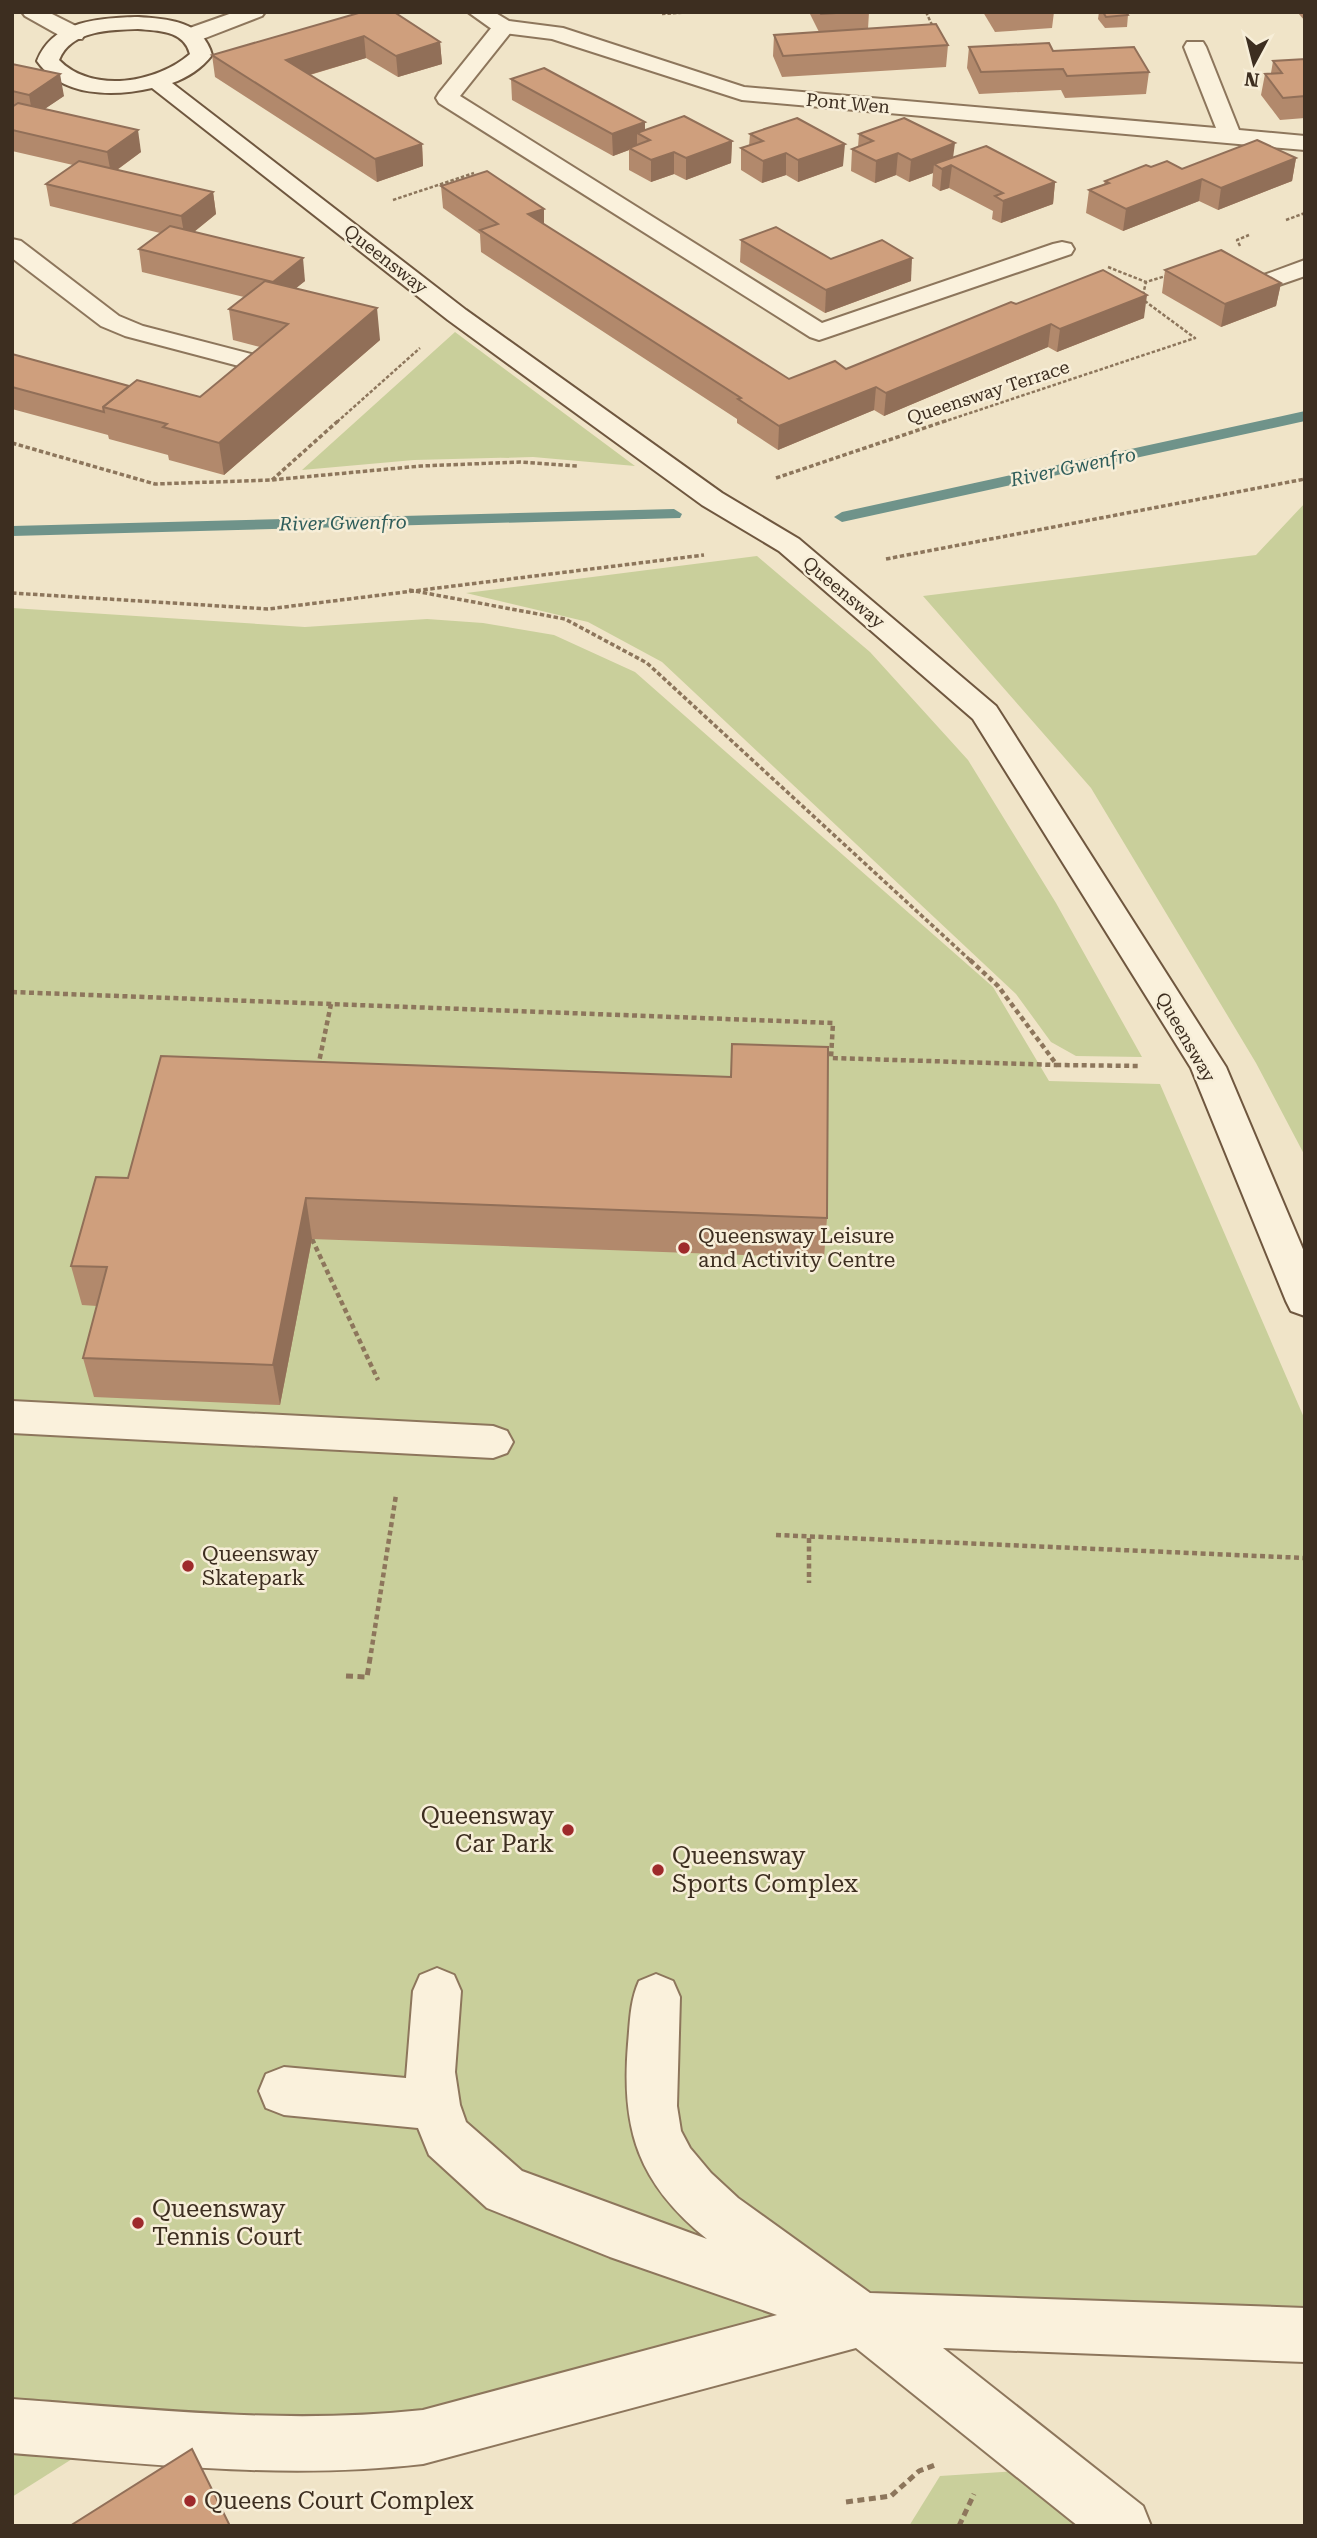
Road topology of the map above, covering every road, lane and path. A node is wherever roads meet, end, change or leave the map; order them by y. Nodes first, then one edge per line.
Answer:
1 (32, 12) edge
2 (255, 12) edge
3 (478, 12) edge
4 (504, 27) junction
5 (74, 34) junction
6 (192, 35) junction
7 (1195, 47) dead end
8 (156, 81) junction
9 (1230, 136) junction
10 (1305, 143) edge
11 (534, 153) junction
12 (1305, 213) edge
13 (335, 220) junction
14 (1282, 222) dead end
15 (1260, 231) dead end
16 (12, 246) edge
17 (1062, 249) joint
18 (1244, 252) dead end
19 (1305, 267) edge
20 (1170, 274) edge
21 (1273, 280) edge
22 (1146, 282) junction
23 (457, 315) junction
24 (254, 362) edge
25 (12, 443) edge
26 (588, 466) dead end
27 (1305, 479) edge
28 (271, 480) junction
29 (712, 499) junction
30 (789, 545) junction
31 (820, 571) junction
32 (409, 590) junction
33 (12, 593) edge
34 (12, 992) edge
35 (331, 1004) junction
36 (1057, 1065) junction
37 (1208, 1067) junction
38 (316, 1077) edge
39 (312, 1238) edge
40 (1305, 1301) edge
41 (12, 1417) edge
42 (405, 1438) junction
43 (493, 1442) dead end
44 (776, 1535) dead end
45 (809, 1538) junction
46 (1305, 1558) edge
47 (809, 1583) dead end
48 (346, 1676) dead end
49 (437, 1991) dead end
50 (656, 1997) dead end
51 (284, 2091) dead end
52 (435, 2105) junction
53 (863, 2319) junction
54 (1305, 2335) edge
55 (12, 2426) edge
56 (212, 2440) junction
57 (941, 2463) dead end
58 (144, 2483) edge
59 (846, 2502) dead end
60 (1123, 2526) edge

1 - 5 street
2 - 6 street
3 - 4 street, Pont Wen
4 - 9 street, Pont Wen
4 - 11 street
5 - 6 street
5 - 8 street
6 - 8 street
7 - 9 street
8 - 13 street, Queensway
9 - 10 street, Pont Wen
11 - 13 path
11 - 17 street
12 - 14 path
13 - 23 street, Queensway
15 - 18 path
16 - 24 street
17 - 22 path
19 - 21 street
20 - 22 path
22 - 29 path, Queensway Terrace
23 - 28 path
23 - 29 street, Queensway
25 - 28 path
26 - 28 path
27 - 31 path
29 - 30 street, Queensway
30 - 31 street, Queensway
30 - 32 path
31 - 37 street, Queensway
32 - 33 path
32 - 36 path
34 - 35 path
35 - 36 path
35 - 38 path
36 - 37 path
37 - 40 street, Queensway
39 - 42 path
41 - 42 street
42 - 43 street
42 - 48 path
44 - 45 path
45 - 46 path
45 - 47 path
49 - 52 street
50 - 53 street
51 - 52 street
52 - 53 street
53 - 54 street
53 - 56 street
53 - 60 street
55 - 56 street
56 - 58 street
57 - 59 path

